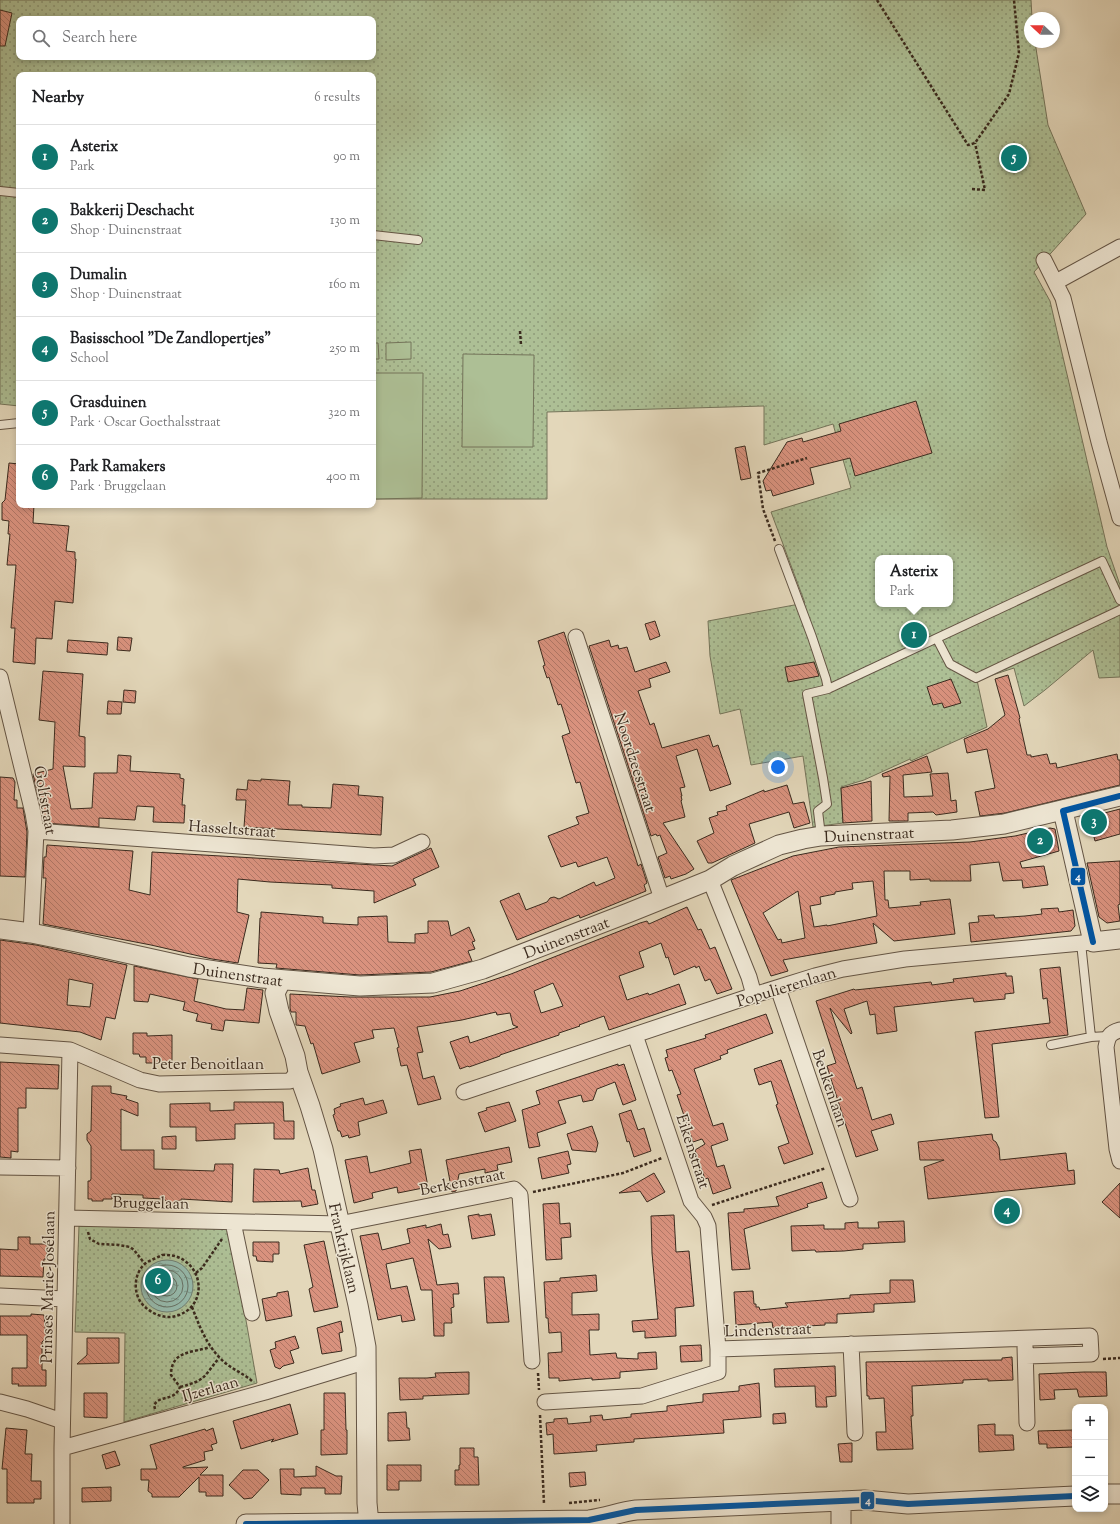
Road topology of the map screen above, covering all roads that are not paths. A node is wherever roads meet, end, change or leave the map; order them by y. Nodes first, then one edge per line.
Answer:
1 (0, 191) edge
2 (16, 193) edge
3 (376, 235) edge
4 (418, 240) dead end
5 (1120, 247) edge
6 (1044, 260) dead end
7 (1056, 282) junction
8 (16, 423) edge
9 (0, 425) edge
10 (1120, 518) edge
11 (779, 549) road end
12 (1120, 600) edge
13 (1120, 610) edge
14 (576, 637) dead end
15 (937, 639) junction
16 (0, 677) edge
17 (828, 689) junction
18 (7, 733) edge
19 (1120, 796) edge
20 (1063, 811) junction
21 (36, 831) junction
22 (821, 836) junction
23 (422, 842) dead end
24 (710, 880) junction
25 (662, 899) junction
26 (0, 929) edge
27 (31, 933) junction
28 (1120, 939) edge
29 (1087, 942) junction
30 (281, 981) junction
31 (778, 988) junction
32 (754, 996) junction
33 (1114, 1033) edge
34 (635, 1035) junction
35 (1091, 1037) junction
36 (0, 1045) edge
37 (1051, 1045) dead end
38 (70, 1050) junction
39 (298, 1072) junction
40 (464, 1092) dead end
41 (1120, 1161) edge
42 (0, 1167) edge
43 (68, 1168) junction
44 (850, 1199) dead end
45 (67, 1218) junction
46 (229, 1222) junction
47 (339, 1224) junction
48 (0, 1296) edge
49 (65, 1299) junction
50 (252, 1313) dead end
51 (1025, 1338) junction
52 (851, 1344) junction
53 (718, 1349) junction
54 (1026, 1356) junction
55 (367, 1361) junction
56 (532, 1361) road end
57 (0, 1402) edge
58 (542, 1403) road end
59 (62, 1421) junction
60 (1027, 1423) dead end
61 (855, 1433) dead end
62 (62, 1448) junction
63 (1108, 1494) edge
64 (1120, 1494) edge
65 (1072, 1496) edge
66 (841, 1501) junction
67 (369, 1523) edge
68 (62, 1524) edge
69 (246, 1524) edge
70 (841, 1524) edge

1 - 2 lane
3 - 4 lane
5 - 7 street
6 - 7 street
7 - 10 street
8 - 9 lane
11 - 17 lane
12 - 15 lane
13 - 15 lane
14 - 25 street, Noordzeestraat
15 - 17 lane
16 - 18 street, Golfstraat
17 - 22 lane
18 - 21 street, Golfstraat
19 - 20 street, Duinenstraat
20 - 22 street, Duinenstraat
20 - 29 street
21 - 23 street, Hasseltstraat
21 - 27 street, Golfstraat
22 - 24 street, Duinenstraat
24 - 25 street, Duinenstraat
24 - 32 street
25 - 30 street, Duinenstraat
26 - 27 street, Duinenstraat
27 - 30 street, Duinenstraat
28 - 29 street, Populierenlaan
29 - 31 street, Populierenlaan
29 - 35 lane
30 - 39 street, Frankrijklaan
31 - 32 street, Populierenlaan
31 - 44 street, Beukenlaan
32 - 34 street, Populierenlaan
33 - 35 lane
33 - 41 street
34 - 40 street, Populierenlaan
34 - 53 street, Eikenstraat
35 - 37 lane
36 - 38 street, Peter Benoitlaan
38 - 39 street, Peter Benoitlaan
38 - 43 street, Prinses Marie-Josélaan
39 - 47 street, Frankrijklaan
42 - 43 street
43 - 45 street, Prinses Marie-Josélaan
45 - 46 street, Bruggelaan
45 - 49 street, Prinses Marie-Josélaan
46 - 47 street, Bruggelaan
46 - 50 street
47 - 55 street, Frankrijklaan
47 - 56 street, Berkenstraat
48 - 49 street
49 - 59 street, Prinses Marie-Josélaan
51 - 52 street, Lindenstraat
51 - 54 street
51 - 54 street, Lindenstraat
52 - 53 street, Lindenstraat
52 - 61 street
53 - 58 street, Lindenstraat
54 - 60 street
55 - 62 street, IJzerlaan
55 - 67 street, Frankrijklaan
57 - 59 street
59 - 62 street, Prinses Marie-Josélaan
62 - 68 street, Prinses Marie-Josélaan
63 - 64 street
65 - 66 street
66 - 67 street
66 - 70 street
67 - 69 street

